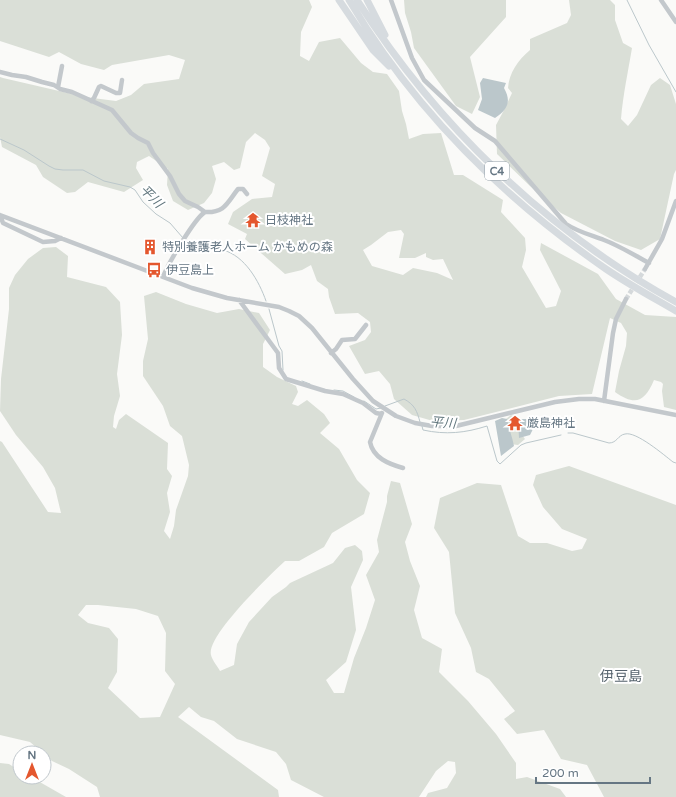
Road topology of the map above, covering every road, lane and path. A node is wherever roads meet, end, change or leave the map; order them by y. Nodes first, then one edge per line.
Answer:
1 (338, 0) edge
2 (349, 0) edge
3 (357, 0) edge
4 (367, 0) edge
5 (391, 0) edge
6 (661, 0) edge
7 (676, 22) edge
8 (399, 60) junction
9 (62, 66) dead end
10 (0, 72) edge
11 (122, 80) dead end
12 (58, 87) junction
13 (91, 101) junction
14 (430, 113) junction
15 (247, 194) dead end
16 (676, 201) edge
17 (205, 212) junction
18 (0, 215) edge
19 (61, 238) junction
20 (649, 262) junction
21 (645, 269) tunnel mouth
22 (163, 277) junction
23 (626, 299) tunnel mouth
24 (239, 300) junction
25 (676, 302) edge
26 (676, 311) edge
27 (366, 324) dead end
28 (331, 353) junction
29 (604, 401) junction
30 (383, 410) junction
31 (676, 416) edge
32 (404, 468) dead end

1 - 14 highway
2 - 14 highway, C4
3 - 8 highway, C4
4 - 8 highway
5 - 20 street
6 - 7 street
8 - 25 highway, C4
9 - 12 street
10 - 12 street
11 - 13 street
12 - 13 street
13 - 17 street
14 - 26 highway, C4
15 - 17 street
16 - 20 street
17 - 22 street
18 - 19 street
18 - 19 street
19 - 22 street
20 - 21 street
22 - 24 street
23 - 29 street
24 - 28 street
24 - 30 street
27 - 28 street
28 - 30 street
29 - 30 street
29 - 31 street
30 - 32 street

